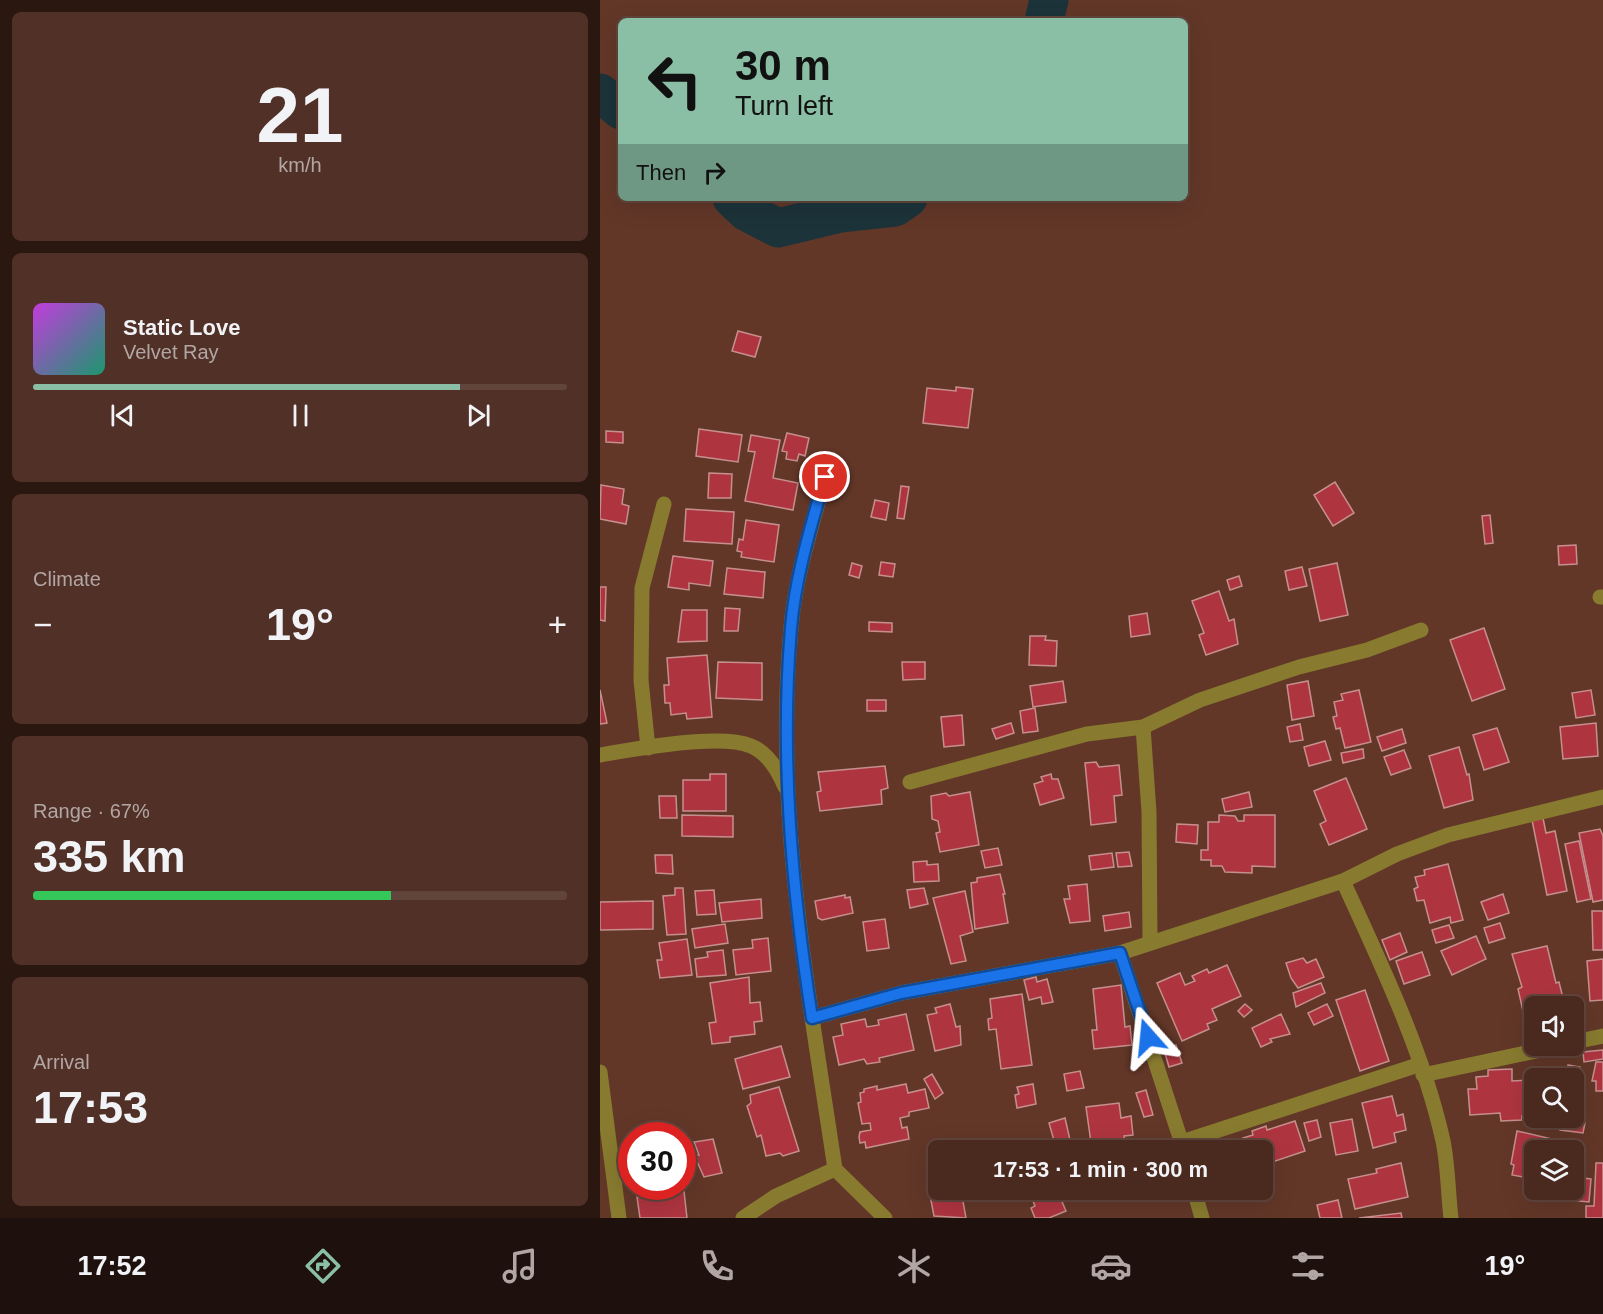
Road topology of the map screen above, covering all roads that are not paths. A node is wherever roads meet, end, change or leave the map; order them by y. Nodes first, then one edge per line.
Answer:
1 (825, 477) dead end
2 (664, 504) dead end
3 (1421, 630) dead end
4 (1143, 727) junction
5 (648, 748) junction
6 (600, 755) edge
7 (910, 782) dead end
8 (1603, 797) edge
9 (787, 798) junction
10 (1343, 881) junction
11 (1150, 941) junction
12 (1120, 953) junction
13 (812, 1018) junction
14 (1603, 1036) edge
15 (1584, 1040) edge
16 (1524, 1052) edge
17 (1422, 1070) junction
18 (600, 1072) edge
19 (1181, 1140) edge
20 (1202, 1140) edge
21 (835, 1169) junction
22 (1197, 1200) edge
23 (619, 1218) edge
24 (743, 1218) edge
25 (885, 1218) edge
26 (1202, 1218) edge
27 (1451, 1218) edge

1 - 9 street
2 - 5 street
3 - 4 street
4 - 7 street
4 - 11 street
5 - 6 street
5 - 9 street
8 - 10 street
9 - 13 street
10 - 11 street
10 - 17 street
11 - 12 street
12 - 13 street
12 - 19 street
13 - 21 street
14 - 15 street
16 - 17 street
17 - 20 street
17 - 27 street
18 - 23 street
21 - 24 street
21 - 25 street
22 - 26 street

